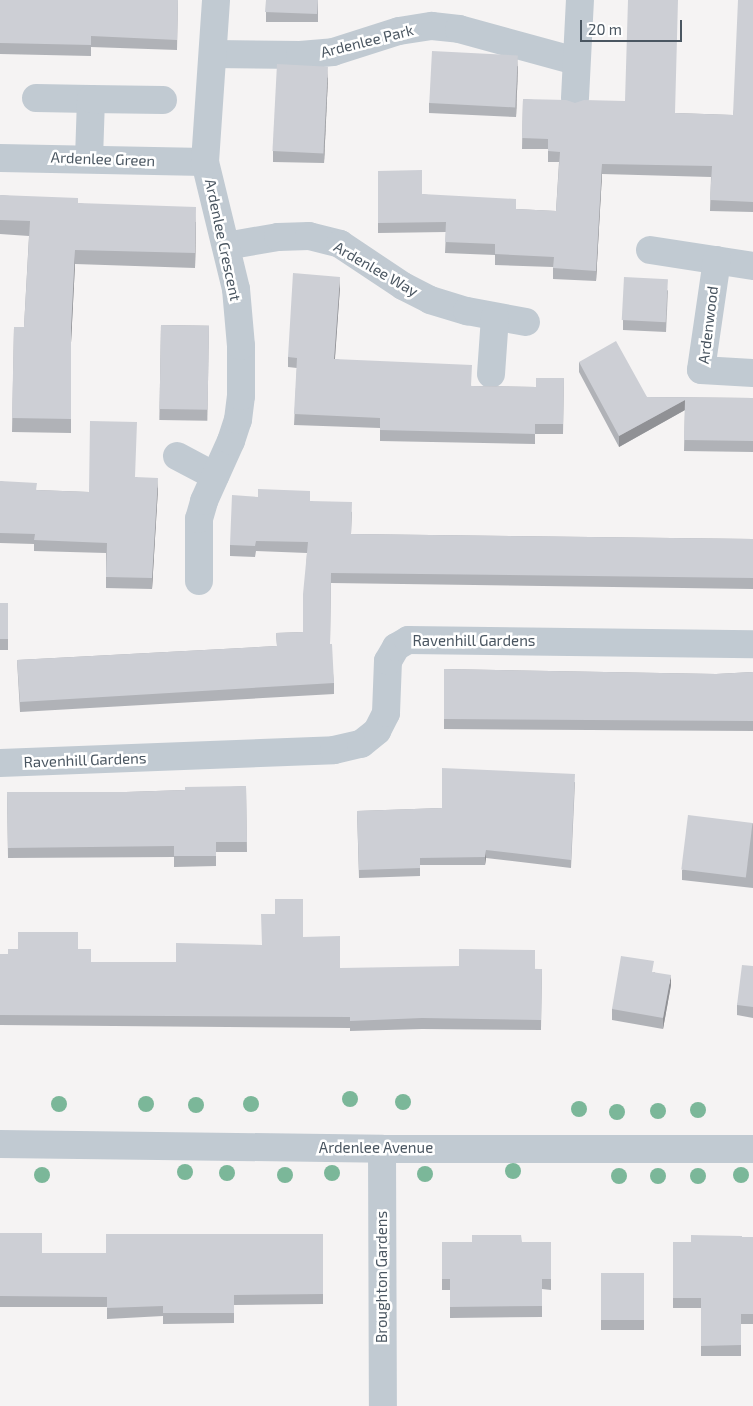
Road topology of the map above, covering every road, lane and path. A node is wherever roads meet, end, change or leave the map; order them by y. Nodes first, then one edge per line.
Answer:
1 (216, 0) edge
2 (580, 0) edge
3 (213, 54) junction
4 (576, 62) junction
5 (36, 98) dead end
6 (575, 98) dead end
7 (91, 99) junction
8 (162, 100) dead end
9 (0, 158) edge
10 (89, 159) junction
11 (205, 162) junction
12 (226, 246) junction
13 (650, 250) dead end
14 (716, 260) junction
15 (753, 266) edge
16 (495, 317) junction
17 (526, 322) dead end
18 (753, 373) edge
19 (492, 374) dead end
20 (177, 456) dead end
21 (215, 476) junction
22 (199, 581) dead end
23 (753, 644) edge
24 (0, 763) edge
25 (0, 1144) edge
26 (382, 1149) junction
27 (753, 1149) edge
28 (383, 1406) edge

1 - 3 street, Ardenlee Crescent
2 - 4 street
3 - 4 street, Ardenlee Park
3 - 11 street, Ardenlee Crescent
4 - 6 street
5 - 7 street
7 - 8 street
7 - 10 street
9 - 10 street, Ardenlee Green
10 - 11 street, Ardenlee Green
11 - 12 street, Ardenlee Crescent
12 - 16 street, Ardenlee Way
12 - 21 street, Ardenlee Crescent
13 - 14 street
14 - 15 street
14 - 18 street, Ardenwood
16 - 17 street, Ardenlee Way
16 - 19 street
20 - 21 street
21 - 22 street, Ardenlee Crescent
23 - 24 street, Ravenhill Gardens
25 - 26 street, Ardenlee Avenue
26 - 27 street, Ardenlee Avenue
26 - 28 street, Broughton Gardens

